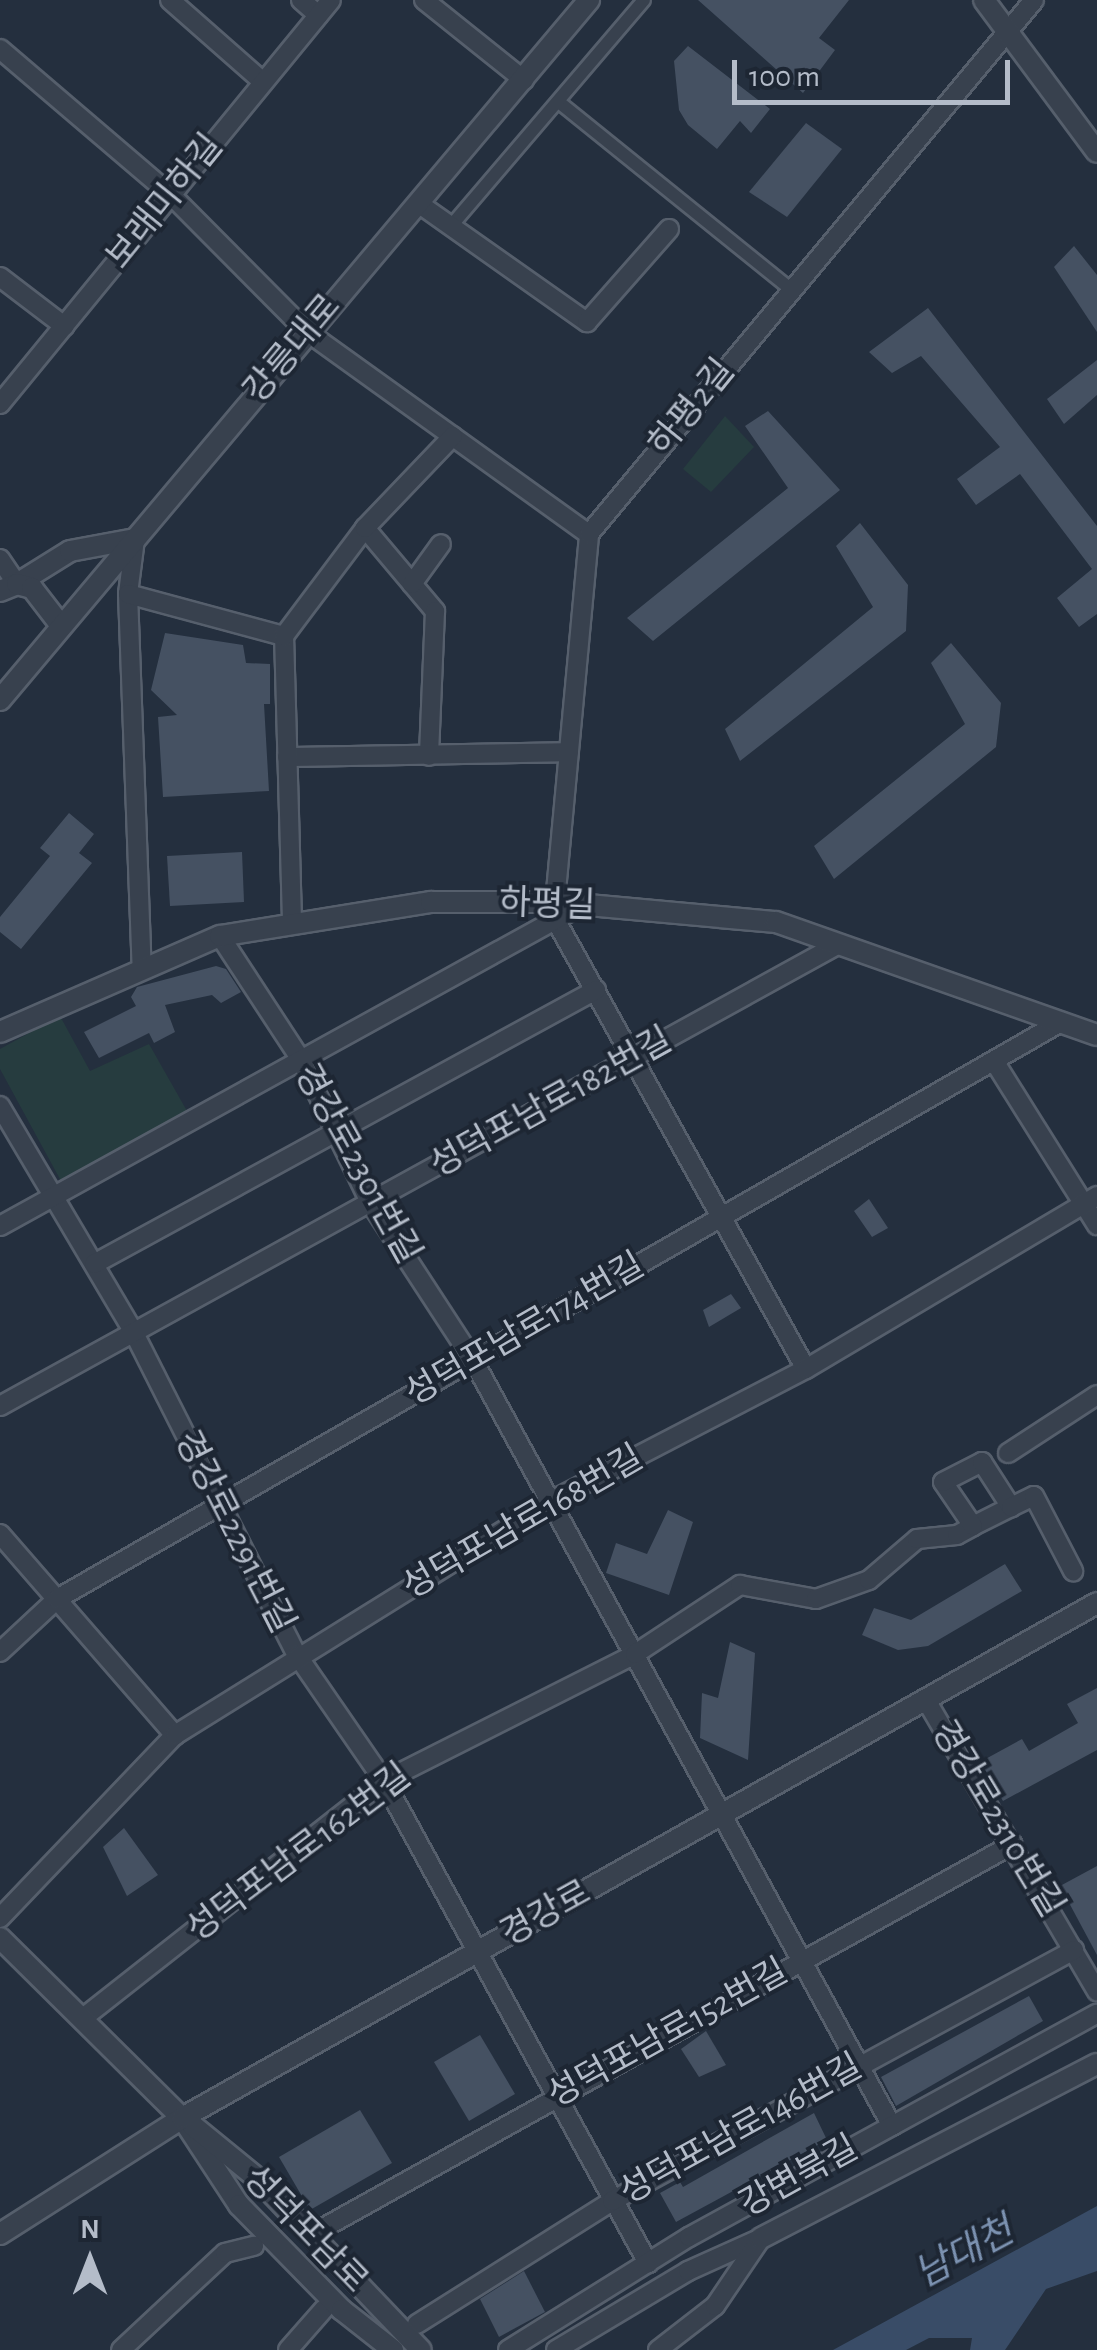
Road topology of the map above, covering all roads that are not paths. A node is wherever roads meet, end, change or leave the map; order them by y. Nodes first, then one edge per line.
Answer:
1 (170, 0) edge
2 (301, 0) edge
3 (331, 0) edge
4 (424, 0) edge
5 (589, 0) edge
6 (644, 0) edge
7 (984, 0) edge
8 (1034, 0) edge
9 (318, 15) junction
10 (1004, 30) junction
11 (0, 49) edge
12 (524, 80) junction
13 (262, 82) junction
14 (560, 103) junction
15 (1097, 152) edge
16 (171, 195) junction
17 (418, 203) junction
18 (451, 226) junction
19 (669, 229) dead end
20 (0, 277) edge
21 (789, 288) junction
22 (64, 326) junction
23 (306, 331) junction
24 (0, 404) edge
25 (453, 436) junction
26 (365, 528) junction
27 (589, 534) junction
28 (135, 538) junction
29 (441, 544) dead end
30 (0, 559) edge
31 (412, 584) junction
32 (9, 588) edge
33 (128, 594) junction
34 (59, 623) junction
35 (284, 636) junction
36 (0, 700) edge
37 (569, 752) junction
38 (429, 756) junction
39 (287, 757) junction
40 (555, 911) junction
41 (292, 921) junction
42 (220, 936) junction
43 (839, 944) junction
44 (142, 970) junction
45 (596, 990) junction
46 (1061, 1022) junction
47 (0, 1032) edge
48 (1097, 1035) edge
49 (634, 1057) junction
50 (301, 1060) junction
51 (994, 1061) junction
52 (0, 1106) edge
53 (338, 1135) junction
54 (53, 1196) junction
55 (1091, 1200) edge
56 (370, 1202) junction
57 (721, 1218) junction
58 (1097, 1225) edge
59 (0, 1226) edge
60 (94, 1264) junction
61 (134, 1332) junction
62 (473, 1360) junction
63 (806, 1368) junction
64 (1097, 1395) edge
65 (0, 1406) edge
66 (1008, 1453) dead end
67 (551, 1500) junction
68 (220, 1506) junction
69 (1011, 1507) junction
70 (973, 1526) junction
71 (0, 1534) edge
72 (1074, 1572) dead end
73 (57, 1600) junction
74 (1097, 1603) edge
75 (0, 1652) edge
76 (635, 1654) junction
77 (297, 1656) junction
78 (926, 1700) junction
79 (175, 1735) junction
80 (384, 1781) junction
81 (724, 1814) junction
82 (1013, 1844) junction
83 (0, 1918) edge
84 (0, 1938) edge
85 (1074, 1950) junction
86 (478, 1952) junction
87 (800, 1961) junction
88 (1097, 1991) edge
89 (1097, 2014) edge
90 (83, 2018) junction
91 (1097, 2064) edge
92 (858, 2065) junction
93 (552, 2097) junction
94 (182, 2118) junction
95 (892, 2126) junction
96 (612, 2200) junction
97 (325, 2227) dead end
98 (0, 2234) edge
99 (761, 2238) junction
100 (254, 2246) dead end
101 (648, 2263) junction
102 (324, 2309) dead end
103 (400, 2338) edge
104 (121, 2350) edge
105 (288, 2350) edge
106 (421, 2350) edge
107 (508, 2350) edge
108 (556, 2350) edge
109 (658, 2350) edge

1 - 13 street
2 - 9 street
3 - 9 street, 보래미하길
4 - 12 street
5 - 12 street, 강릉대로
6 - 14 street
7 - 10 street
8 - 10 street, 하평2길
9 - 13 street, 보래미하길
10 - 15 street
10 - 21 street, 하평2길
11 - 16 street
12 - 17 street, 강릉대로
13 - 16 street, 보래미하길
14 - 18 street
14 - 21 street
16 - 22 street, 보래미하길
16 - 23 street
17 - 18 street
17 - 23 street, 강릉대로
18 - 19 street
20 - 22 street
21 - 27 street, 하평2길
22 - 24 street, 보래미하길
23 - 25 street
23 - 28 street, 강릉대로
25 - 26 street
25 - 27 street
26 - 31 street
26 - 35 street
27 - 37 street
28 - 32 street
28 - 33 street
28 - 34 street, 강릉대로
29 - 31 street
30 - 32 street
31 - 38 street
32 - 34 street
33 - 35 street
33 - 44 street
34 - 36 street, 강릉대로
35 - 39 street
37 - 38 street
37 - 40 street
38 - 39 street
39 - 41 street
40 - 41 street, 하평길
40 - 43 street, 하평길
40 - 45 street
40 - 50 street
41 - 42 street, 하평길
42 - 44 street, 하평길
42 - 50 street, 경강로2301번길
43 - 46 street, 하평길
43 - 49 street, 성덕포남로182번길
44 - 47 street, 하평길
45 - 49 street
45 - 53 street
46 - 48 street, 하평길
46 - 51 street, 성덕포남로174번길
49 - 56 street, 성덕포남로182번길
49 - 57 street
50 - 53 street, 경강로2301번길
50 - 54 street
51 - 55 street
51 - 57 street, 성덕포남로174번길
52 - 54 street, 경강로2291번길
53 - 56 street, 경강로2301번길
53 - 60 street
54 - 59 street
54 - 60 street, 경강로2291번길
55 - 58 street
55 - 63 street, 성덕포남로168번길
56 - 61 street, 성덕포남로182번길
56 - 62 street, 경강로2301번길
57 - 62 street, 성덕포남로174번길
57 - 63 street
60 - 61 street, 경강로2291번길
61 - 65 street, 성덕포남로182번길
61 - 68 street, 경강로2291번길
62 - 67 street, 경강로2301번길
62 - 68 street, 성덕포남로174번길
63 - 67 street, 성덕포남로168번길
64 - 66 street
67 - 76 street, 경강로2301번길
67 - 77 street, 성덕포남로168번길
68 - 73 street, 성덕포남로174번길
68 - 77 street, 경강로2291번길
69 - 70 street, 성덕포남로162번길
69 - 70 street
69 - 72 street
70 - 76 street, 성덕포남로162번길
71 - 73 street
73 - 75 street, 성덕포남로174번길
73 - 79 street
74 - 78 street, 경강로
76 - 80 street, 성덕포남로162번길
76 - 81 street, 경강로2301번길
77 - 79 street, 성덕포남로168번길
77 - 80 street, 경강로2291번길
78 - 81 street, 경강로
78 - 82 street, 경강로2310번길
79 - 83 street, 성덕포남로168번길
80 - 86 street, 경강로2291번길
80 - 90 street, 성덕포남로162번길
81 - 86 street, 경강로
81 - 87 street, 경강로2301번길
82 - 85 street, 경강로2310번길
82 - 87 street, 성덕포남로152번길
84 - 90 street, 성덕포남로
85 - 88 street, 경강로2310번길
85 - 92 street, 성덕포남로146번길
86 - 93 street, 경강로2291번길
86 - 94 street, 경강로
87 - 92 street, 경강로2301번길
87 - 93 street, 성덕포남로152번길
89 - 95 street, 강변북길
90 - 94 street, 성덕포남로
91 - 99 street
92 - 95 street, 경강로2301번길
92 - 96 street, 성덕포남로146번길
93 - 96 street, 경강로2291번길
93 - 97 street, 성덕포남로152번길
94 - 98 street, 경강로
94 - 103 street, 성덕포남로
94 - 103 street, 성덕포남로
95 - 101 street, 강변북길
96 - 101 street, 경강로2291번길
96 - 103 street, 성덕포남로146번길
99 - 108 street
99 - 109 street
100 - 104 street
101 - 107 street, 강변북길
102 - 105 street
103 - 106 street, 성덕포남로

